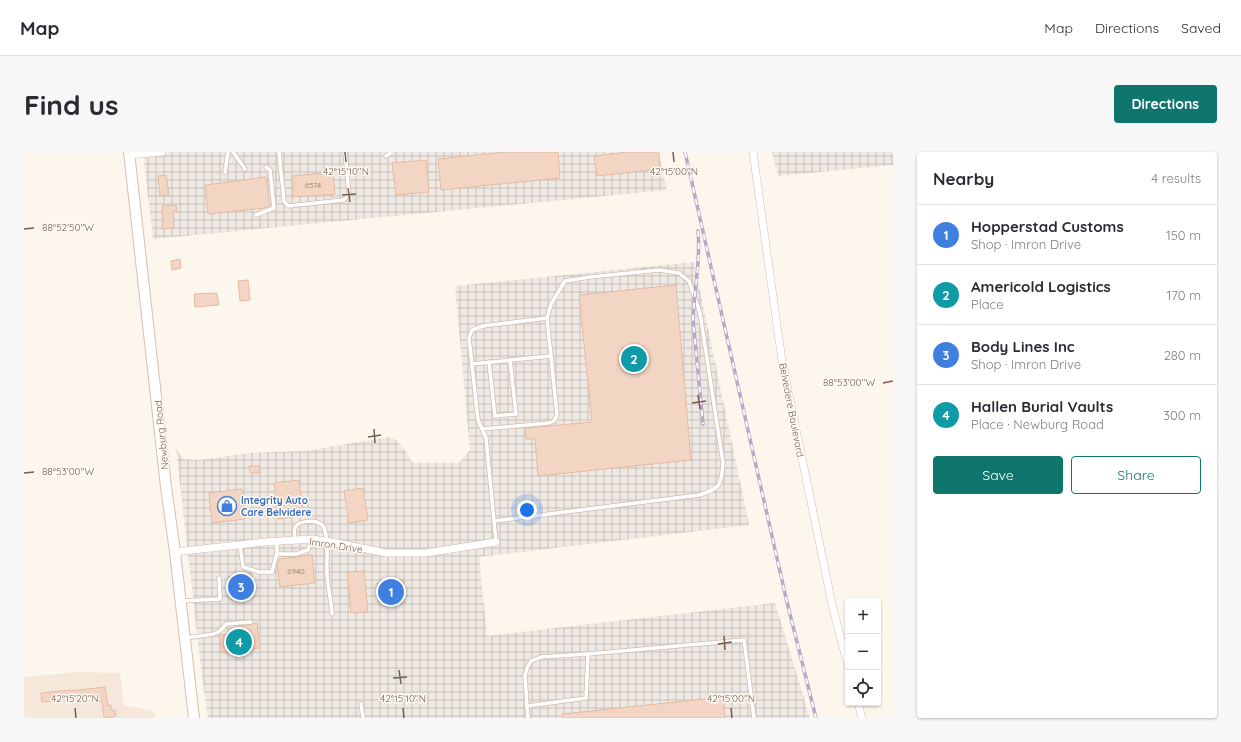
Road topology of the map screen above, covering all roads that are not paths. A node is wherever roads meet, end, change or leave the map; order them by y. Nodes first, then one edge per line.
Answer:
1 (162, 152) edge
2 (228, 152) edge
3 (233, 152) edge
4 (279, 152) edge
5 (345, 152) edge
6 (392, 152) edge
7 (753, 152) edge
8 (129, 153) edge
9 (386, 156) dead end
10 (266, 166) dead end
11 (245, 169) dead end
12 (225, 172) dead end
13 (256, 215) dead end
14 (547, 318) junction
15 (551, 356) junction
16 (510, 360) junction
17 (489, 362) junction
18 (472, 364) junction
19 (482, 429) junction
20 (494, 521) junction
21 (312, 539) junction
22 (295, 540) junction
23 (326, 541) junction
24 (277, 542) junction
25 (496, 542) joint
26 (240, 545) junction
27 (176, 552) junction
28 (277, 554) junction
29 (219, 578) dead end
30 (181, 601) junction
31 (332, 614) dead end
32 (251, 622) dead end
33 (185, 639) junction
34 (588, 654) junction
35 (845, 655) edge
36 (361, 704) dead end
37 (527, 706) junction
38 (859, 706) edge
39 (194, 718) edge
40 (363, 718) edge
41 (528, 718) edge
42 (754, 718) edge
43 (862, 718) edge

1 - 8 street
2 - 12 lane
3 - 11 lane
4 - 5 lane
6 - 9 lane
7 - 35 street, Belvedere Boulevard
8 - 27 main road, Newburg Road
10 - 13 lane
14 - 15 lane
14 - 18 lane
14 - 20 lane
15 - 16 lane
15 - 19 lane
16 - 17 lane
16 - 17 lane
17 - 18 lane
18 - 19 lane
19 - 20 lane
20 - 25 lane
21 - 22 street, Imron Drive
21 - 23 street, Imron Drive
21 - 28 lane
22 - 23 lane
22 - 24 street, Imron Drive
23 - 25 street, Imron Drive
23 - 31 lane
24 - 26 street, Imron Drive
24 - 28 lane
26 - 27 street, Imron Drive
26 - 28 lane
27 - 30 main road, Newburg Road
29 - 30 lane
30 - 33 main road, Newburg Road
32 - 33 lane
33 - 39 main road, Newburg Road
34 - 37 lane
34 - 37 lane
34 - 42 lane
36 - 40 lane
37 - 41 lane
38 - 43 street

